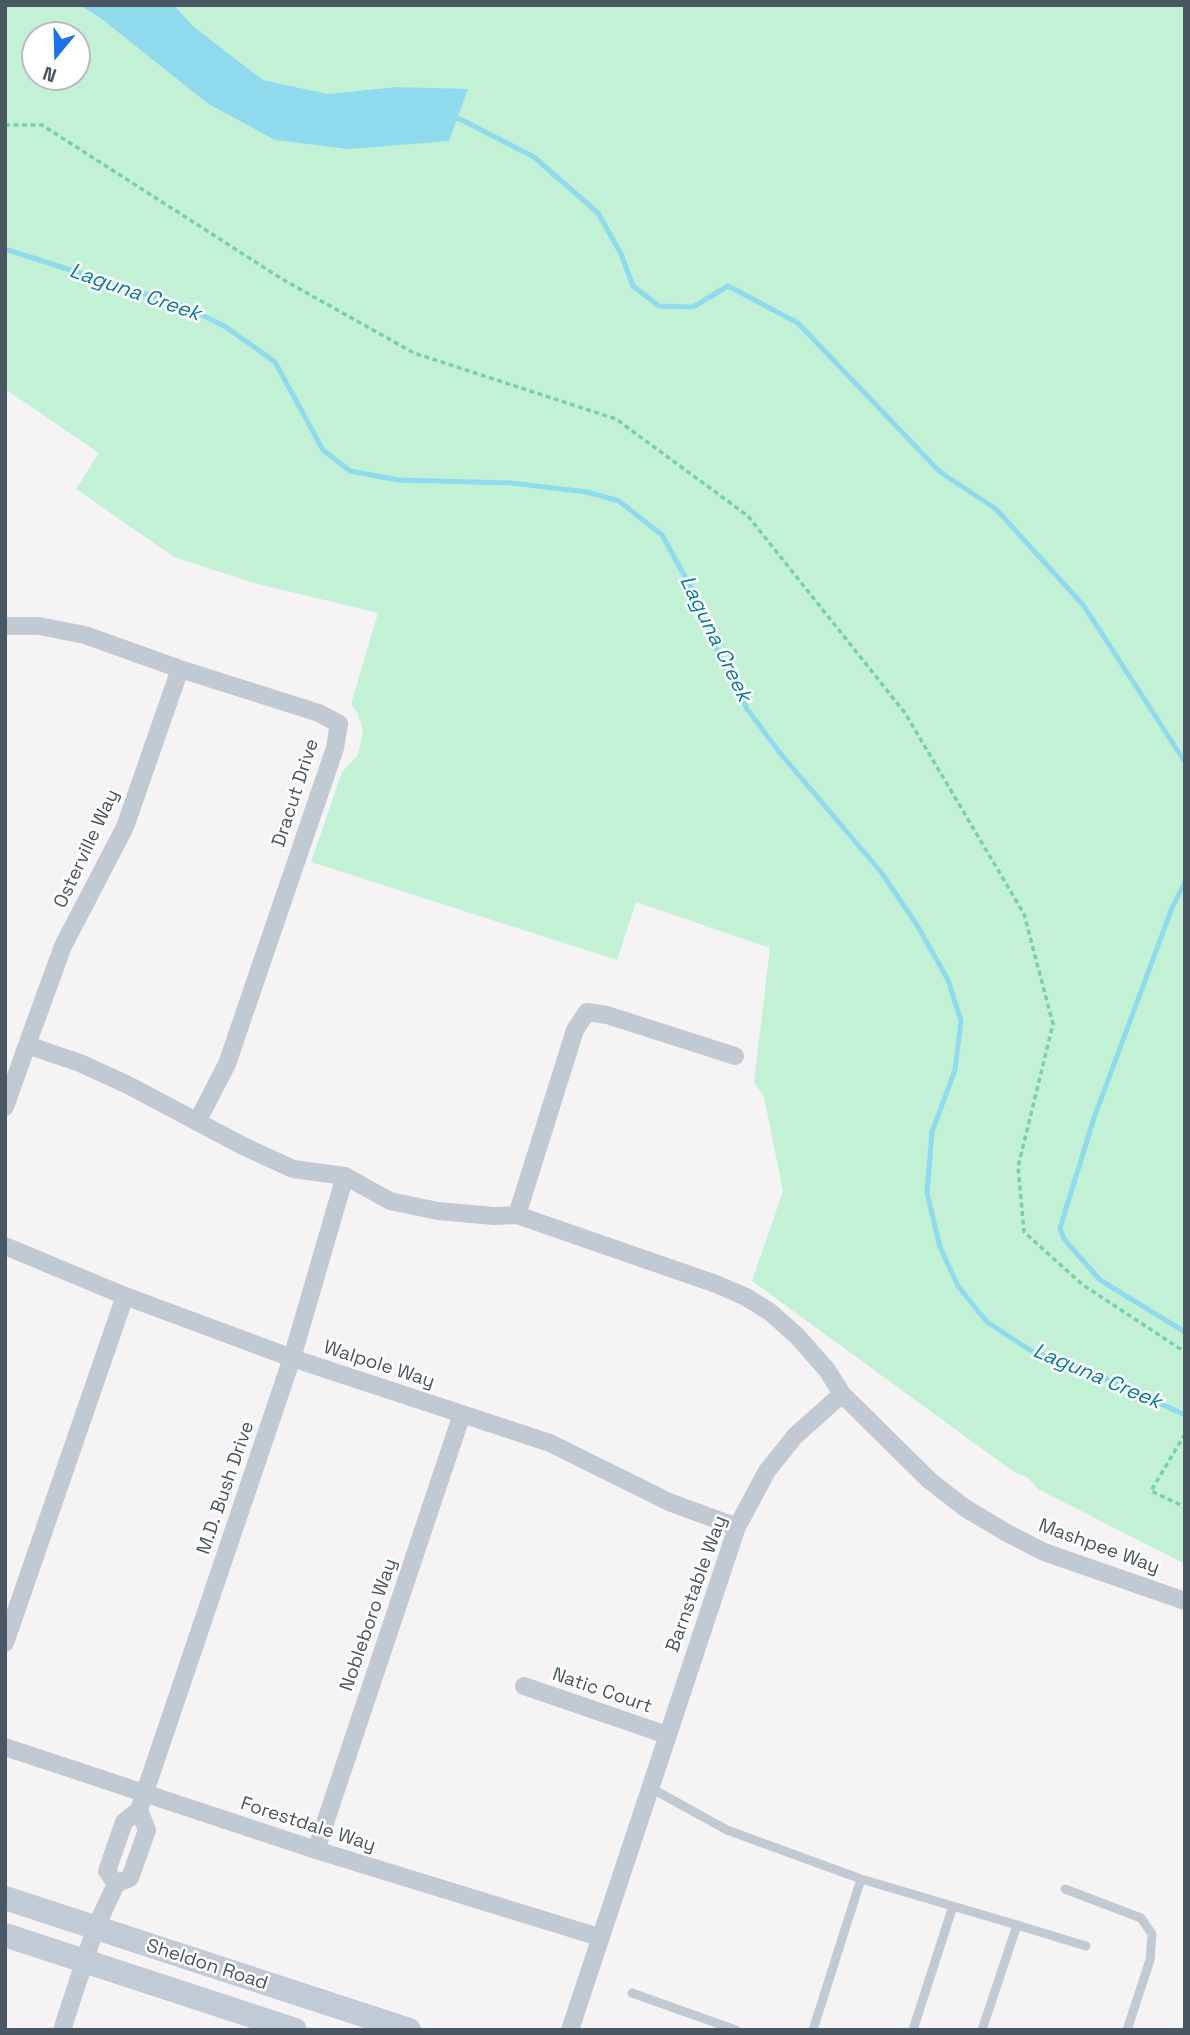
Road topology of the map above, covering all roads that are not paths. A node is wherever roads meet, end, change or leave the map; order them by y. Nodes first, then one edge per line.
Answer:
1 (5, 626) edge
2 (180, 669) junction
3 (27, 1045) junction
4 (735, 1056) dead end
5 (5, 1107) edge
6 (197, 1122) junction
7 (345, 1176) junction
8 (517, 1215) junction
9 (5, 1247) edge
10 (125, 1296) junction
11 (292, 1358) junction
12 (842, 1394) junction
13 (463, 1414) junction
14 (737, 1527) junction
15 (1185, 1601) edge
16 (5, 1643) edge
17 (524, 1686) dead end
18 (667, 1735) junction
19 (5, 1747) edge
20 (649, 1787) junction
21 (142, 1802) junction
22 (316, 1850) junction
23 (861, 1879) junction
24 (1065, 1889) dead end
25 (5, 1898) edge
26 (953, 1906) junction
27 (1017, 1925) junction
28 (95, 1929) junction
29 (5, 1935) edge
30 (599, 1937) junction
31 (1086, 1946) dead end
32 (85, 1962) junction
33 (632, 1993) dead end
34 (62, 2030) edge
35 (295, 2030) edge
36 (409, 2030) edge
37 (569, 2030) edge
38 (736, 2030) edge
39 (813, 2030) edge
40 (913, 2030) edge
41 (982, 2030) edge
42 (1127, 2030) edge

1 - 2 street, Dracut Drive
2 - 3 street, Osterville Way
2 - 6 street, Dracut Drive
3 - 5 street
3 - 6 street
4 - 8 street
6 - 7 street
7 - 8 street
7 - 11 street, M.D. Bush Drive
8 - 12 street
9 - 10 street, Walpole Way
10 - 11 street, Walpole Way
10 - 16 street
11 - 13 street, Walpole Way
11 - 21 street, M.D. Bush Drive
12 - 14 street, Barnstable Way
12 - 15 street, Mashpee Way
13 - 14 street, Walpole Way
13 - 22 street, Nobleboro Way
14 - 18 street, Barnstable Way
17 - 18 street, Natic Court
18 - 20 street, Barnstable Way
19 - 21 street, Forestdale Way
20 - 23 lane
20 - 30 street, Barnstable Way
21 - 22 street, Forestdale Way
21 - 28 street, M.D. Bush Drive
22 - 30 street, Forestdale Way
23 - 26 lane
23 - 39 lane
24 - 42 lane
25 - 28 main road, Sheldon Road
26 - 27 lane
26 - 40 lane
27 - 31 lane
27 - 41 lane
28 - 32 street, M.D. Bush Drive
28 - 36 main road, Sheldon Road
29 - 32 main road, Sheldon Road
30 - 37 street, Barnstable Way
32 - 34 street, M.D. Bush Drive
32 - 35 main road, Sheldon Road
33 - 38 lane

